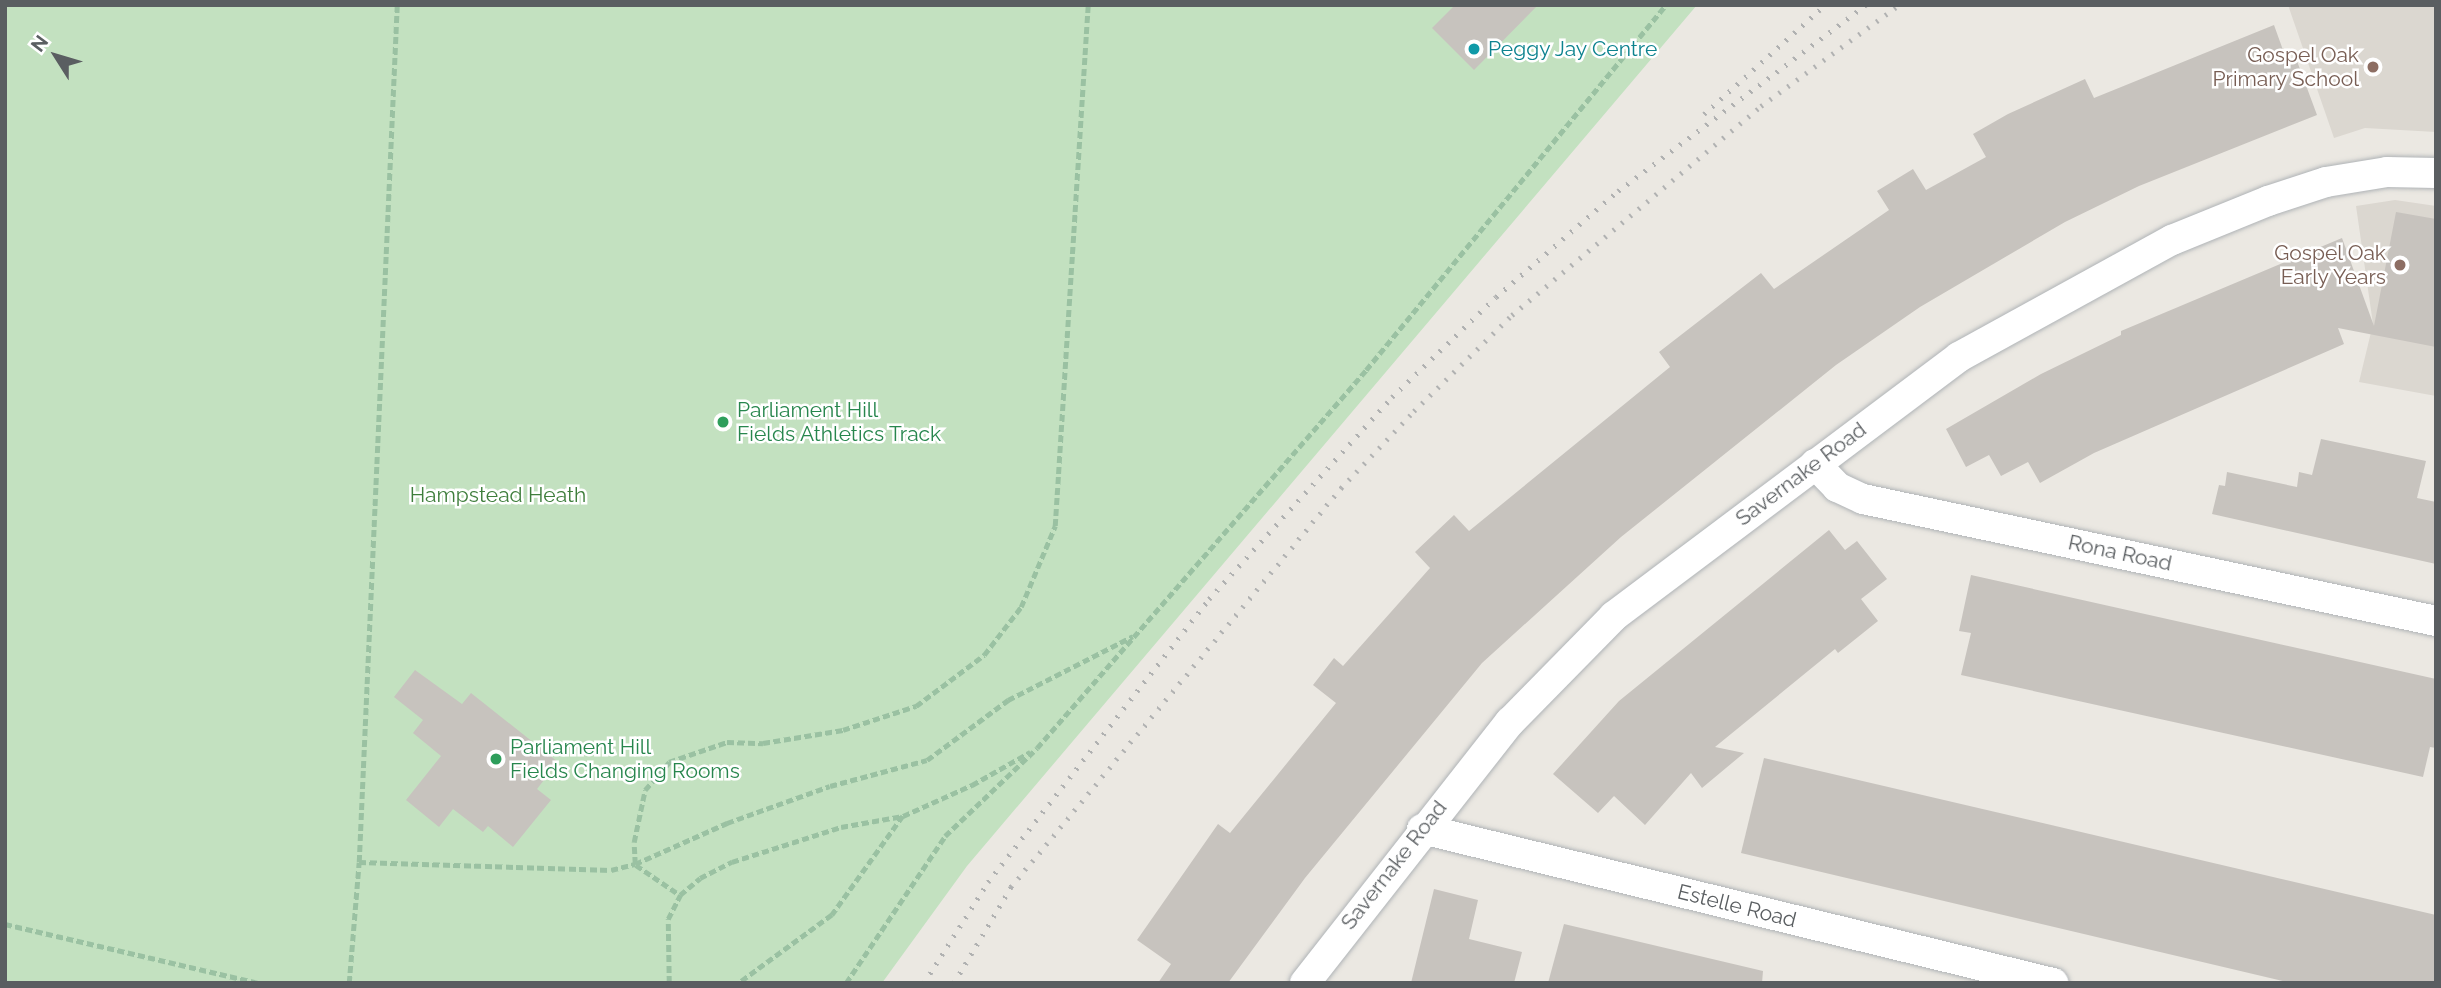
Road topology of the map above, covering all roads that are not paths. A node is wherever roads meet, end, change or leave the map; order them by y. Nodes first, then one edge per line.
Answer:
1 (2436, 173) edge
2 (1815, 464) junction
3 (2436, 621) edge
4 (1422, 829) junction
5 (1305, 983) edge
6 (2053, 983) edge

1 - 2 street, Savernake Road
2 - 3 street, Rona Road
2 - 4 street, Savernake Road
4 - 5 street, Savernake Road
4 - 6 street, Estelle Road

